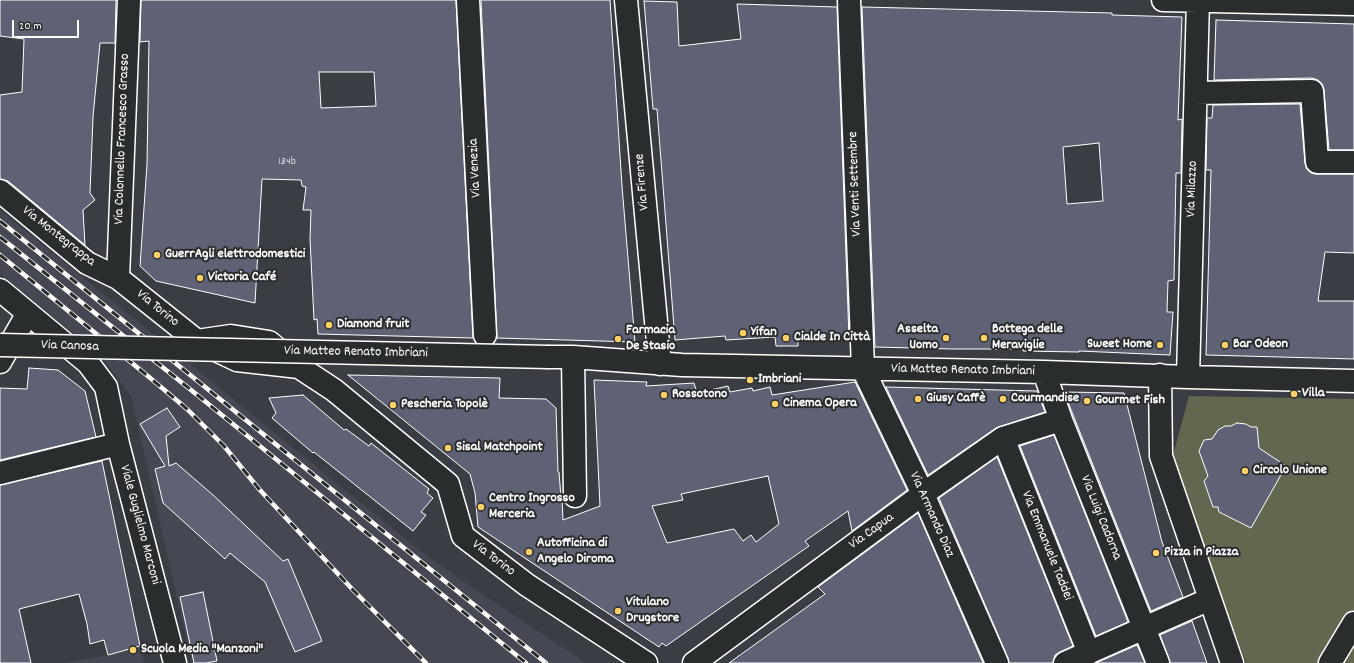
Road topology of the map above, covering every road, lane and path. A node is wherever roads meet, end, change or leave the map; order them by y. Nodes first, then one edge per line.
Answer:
1 (129, 0) edge
2 (468, 0) edge
3 (626, 0) edge
4 (849, 0) edge
5 (1163, 0) edge
6 (1198, 1) edge
7 (1303, 1) edge
8 (1354, 4) edge
9 (1196, 93) junction
10 (1354, 162) edge
11 (0, 191) edge
12 (118, 278) junction
13 (0, 290) edge
14 (28, 313) junction
15 (485, 335) dead end
16 (0, 345) edge
17 (140, 349) joint
18 (573, 357) junction
19 (0, 362) edge
20 (660, 364) junction
21 (863, 369) junction
22 (1044, 372) junction
23 (1160, 375) junction
24 (1188, 377) junction
25 (1354, 381) edge
26 (1061, 420) junction
27 (1003, 438) junction
28 (118, 444) junction
29 (0, 473) edge
30 (923, 494) junction
31 (575, 496) dead end
32 (1210, 599) junction
33 (1354, 623) edge
34 (1144, 628) junction
35 (1088, 653) junction
36 (176, 663) edge
37 (646, 663) edge
38 (694, 663) edge
39 (997, 663) edge
40 (1065, 663) edge
41 (1158, 663) edge
42 (1232, 663) edge
43 (1330, 663) edge

1 - 12 street, Via Colonnello Francesco Grasso
2 - 15 street, Via Venezia
3 - 20 street, Via Firenze
4 - 21 street, Via Venti Settembre
5 - 6 street
6 - 7 street
6 - 9 street, Via Milazzo
7 - 8 street
9 - 10 street
9 - 24 street, Via Milazzo
11 - 12 street, Via Montegrappa
12 - 37 street, Via Torino
13 - 14 street
14 - 19 street
14 - 28 street, Viale Guglielmo Marconi
16 - 17 street, Via Canosa, bridge
17 - 18 street, Via Matteo Renato Imbriani, bridge
18 - 20 street, Via Matteo Renato Imbriani
18 - 31 street
20 - 21 street, Via Matteo Renato Imbriani
21 - 22 street, Via Matteo Renato Imbriani
21 - 30 street, Via Armando Diaz
22 - 23 street, Via Matteo Renato Imbriani
22 - 26 street, Via Luigi Cadorna
23 - 24 street, Via Matteo Renato Imbriani
23 - 32 street
24 - 25 street, Via Matteo Renato Imbriani
26 - 27 street, Via Capua
26 - 34 street, Via Luigi Cadorna
27 - 30 street, Via Capua
27 - 35 street, Via Emmanuele Taddei
28 - 29 street
28 - 36 street, Viale Guglielmo Marconi
30 - 38 street, Via Capua
30 - 39 street, Via Armando Diaz
32 - 34 street
32 - 42 street
33 - 43 street
34 - 35 street
34 - 41 street, Via Luigi Cadorna
35 - 40 street

